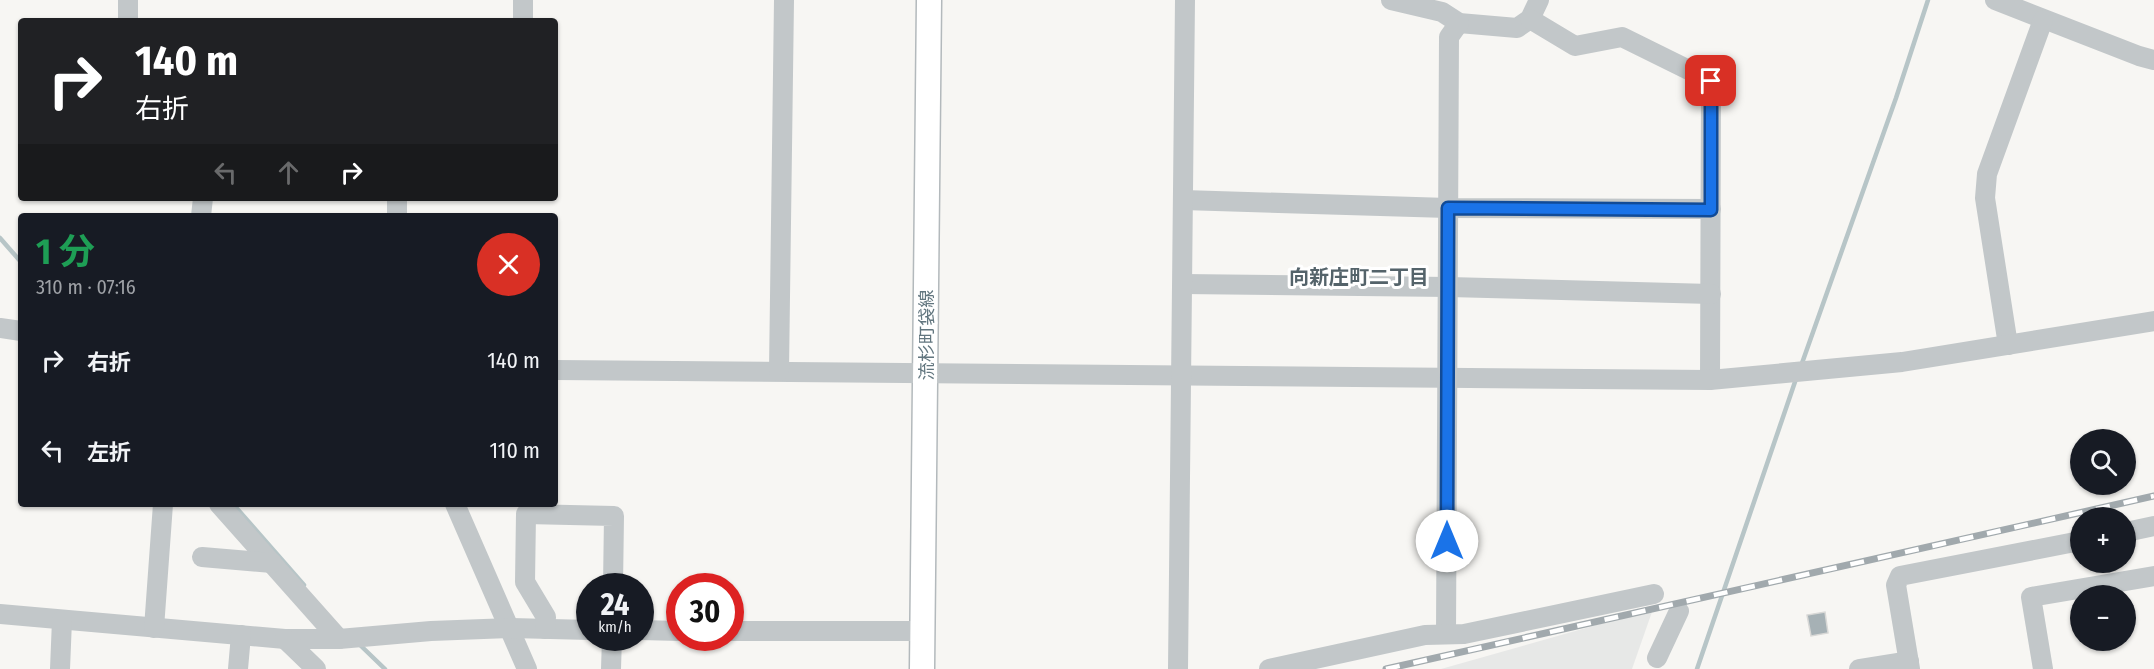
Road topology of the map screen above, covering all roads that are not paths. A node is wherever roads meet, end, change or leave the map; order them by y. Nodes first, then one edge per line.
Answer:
1 (128, 0) edge
2 (523, 0) edge
3 (784, 0) edge
4 (929, 0) edge
5 (1185, 0) edge
6 (1391, 0) edge
7 (1539, 0) edge
8 (1995, 0) edge
9 (128, 18) edge
10 (523, 18) edge
11 (1530, 19) junction
12 (2043, 20) junction
13 (1458, 22) junction
14 (2154, 60) edge
15 (1183, 201) junction
16 (1448, 208) junction
17 (1711, 210) junction
18 (1183, 284) junction
19 (1449, 287) junction
20 (1711, 294) junction
21 (2154, 321) edge
22 (0, 328) edge
23 (18, 331) edge
24 (2008, 345) junction
25 (558, 370) edge
26 (778, 371) junction
27 (927, 373) junction
28 (1182, 376) junction
29 (1448, 378) junction
30 (1710, 380) junction
31 (163, 507) edge
32 (222, 507) edge
33 (456, 507) edge
34 (2154, 526) edge
35 (2136, 530) edge
36 (2070, 543) edge
37 (202, 557) dead end
38 (272, 563) junction
39 (612, 573) edge
40 (2154, 576) edge
41 (1654, 594) dead end
42 (1679, 610) dead end
43 (0, 614) edge
44 (62, 620) junction
45 (154, 628) junction
46 (511, 628) junction
47 (545, 629) junction
48 (576, 630) edge
49 (744, 631) edge
50 (922, 632) junction
51 (1446, 634) junction
52 (241, 635) junction
53 (285, 639) junction
54 (339, 639) junction
55 (612, 651) edge
56 (1657, 658) dead end
57 (1909, 665) edge
58 (60, 669) edge
59 (238, 669) edge
60 (316, 669) edge
61 (528, 669) edge
62 (611, 669) edge
63 (922, 669) edge
64 (1178, 669) edge
65 (1269, 669) edge
66 (1859, 669) edge
67 (2043, 669) edge

1 - 9 street
2 - 10 street
3 - 26 street
4 - 27 main road, 流杉町袋線
5 - 15 street
6 - 13 street
7 - 11 street
8 - 12 street
11 - 13 street
11 - 17 street
12 - 14 street
12 - 24 street
13 - 16 street
15 - 16 street
15 - 18 street
16 - 17 street
16 - 19 street
17 - 20 street
18 - 19 street
18 - 28 street
19 - 20 street
19 - 29 street
20 - 30 street
21 - 24 street
22 - 23 street
24 - 30 street
25 - 26 street
26 - 27 street
27 - 28 street
27 - 50 main road, 流杉町袋線
28 - 29 street
28 - 64 street
29 - 30 street
29 - 51 street
31 - 45 street
32 - 38 street
33 - 46 street
34 - 35 street
36 - 57 street
37 - 38 street
38 - 54 street
39 - 47 street
40 - 67 street
41 - 51 street
42 - 56 street
43 - 44 street
44 - 45 street
44 - 58 street
45 - 52 street
46 - 47 street
46 - 54 street
46 - 61 street
47 - 48 street
49 - 50 street
50 - 63 main road, 流杉町袋線
51 - 65 street
52 - 53 street
52 - 59 street
53 - 54 street
53 - 60 street
55 - 62 street
57 - 66 street

